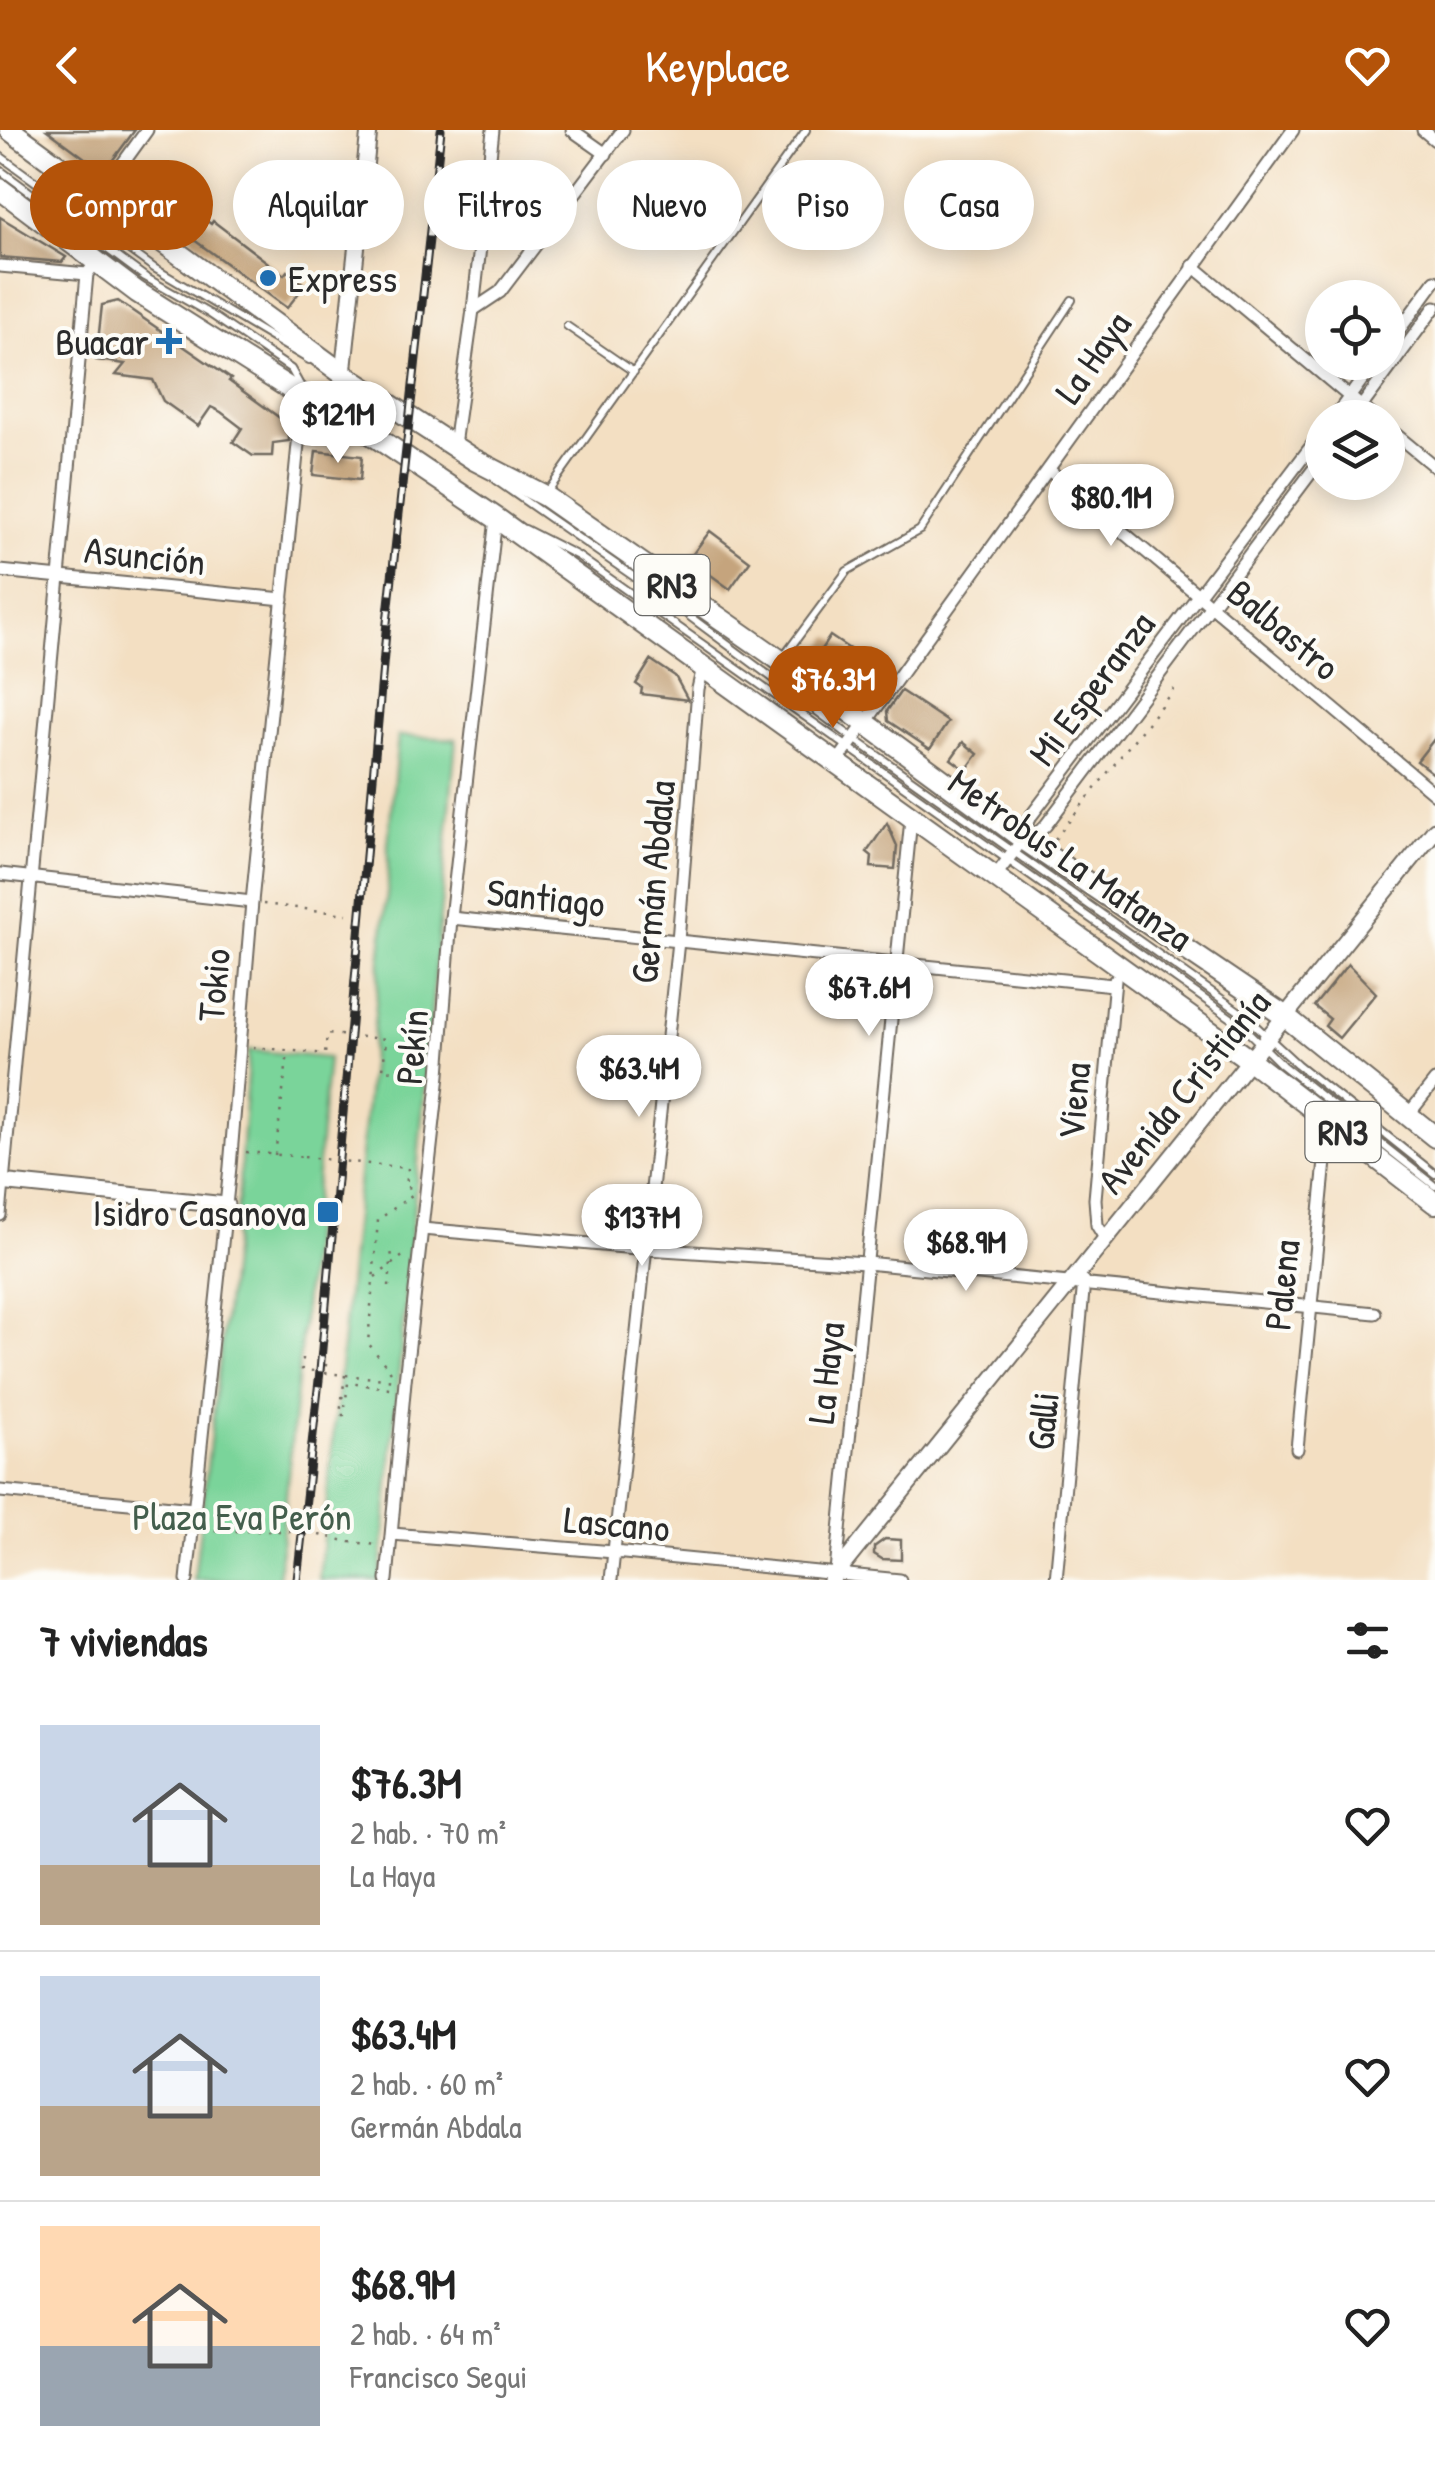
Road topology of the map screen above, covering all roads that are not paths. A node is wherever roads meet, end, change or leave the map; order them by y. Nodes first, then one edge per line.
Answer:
1 (10, 130) edge
2 (147, 130) edge
3 (369, 130) edge
4 (493, 130) edge
5 (572, 130) edge
6 (624, 130) edge
7 (806, 130) edge
8 (1293, 130) edge
9 (1424, 130) edge
10 (1435, 140) edge
11 (606, 154) junction
12 (0, 156) edge
13 (52, 160) edge
14 (125, 160) edge
15 (0, 170) edge
16 (0, 189) edge
17 (174, 250) edge
18 (0, 266) edge
19 (1193, 266) junction
20 (92, 268) junction
21 (1435, 280) edge
22 (1072, 300) dead end
23 (1435, 307) edge
24 (473, 310) junction
25 (1405, 321) edge
26 (567, 326) dead end
27 (634, 372) junction
28 (342, 374) junction
29 (1362, 380) edge
30 (303, 396) junction
31 (1350, 396) junction
32 (1347, 400) edge
33 (1354, 400) edge
34 (1365, 400) edge
35 (1405, 442) edge
36 (454, 445) junction
37 (1305, 455) edge
38 (473, 459) junction
39 (1435, 467) edge
40 (1049, 470) junction
41 (1305, 481) edge
42 (545, 496) junction
43 (496, 518) junction
44 (0, 571) edge
45 (60, 576) junction
46 (1199, 597) junction
47 (283, 598) junction
48 (1212, 607) junction
49 (781, 661) junction
50 (704, 667) junction
51 (850, 743) junction
52 (1435, 794) edge
53 (911, 819) junction
54 (1435, 830) edge
55 (1014, 849) junction
56 (0, 874) edge
57 (29, 877) junction
58 (994, 878) junction
59 (252, 902) junction
60 (451, 918) junction
61 (678, 940) junction
62 (898, 963) junction
63 (1117, 976) junction
64 (1286, 1017) junction
65 (1260, 1049) junction
66 (1435, 1081) edge
67 (1408, 1115) junction
68 (1339, 1129) junction
69 (1435, 1137) edge
70 (1435, 1174) edge
71 (2, 1182) edge
72 (1435, 1186) edge
73 (1435, 1203) edge
74 (226, 1205) junction
75 (0, 1215) edge
76 (421, 1236) junction
77 (1106, 1238) junction
78 (647, 1249) junction
79 (866, 1263) junction
80 (1077, 1284) junction
81 (1308, 1308) junction
82 (1375, 1314) dead end
83 (1297, 1449) dead end
84 (0, 1491) edge
85 (194, 1509) junction
86 (391, 1540) junction
87 (614, 1552) junction
88 (834, 1578) edge
89 (187, 1580) edge
90 (387, 1580) edge
91 (611, 1580) edge
92 (900, 1580) edge
93 (1056, 1580) edge

1 - 13 highway, RN3
2 - 14 street
3 - 28 main road
4 - 24 street
5 - 11 street
6 - 11 street
7 - 27 lane
8 - 19 street, La Haya
9 - 10 street
11 - 24 street
12 - 28 lane
15 - 30 lane
16 - 20 highway, RN3
17 - 28 highway, RN3
18 - 20 street
19 - 31 street
19 - 40 street, La Haya
20 - 30 highway, RN3
20 - 45 street
21 - 25 street
22 - 49 lane
23 - 34 street
24 - 36 street
26 - 27 lane
27 - 42 lane
28 - 36 highway, RN3
29 - 31 street
30 - 43 highway, RN3
30 - 47 street, Tokio
31 - 32 street
31 - 33 street
35 - 39 street
36 - 38 highway, RN3
37 - 46 street, Mi Esperanza
38 - 42 highway, RN3
38 - 51 lane, Metrobus La Matanza
40 - 46 street, Balbastro
40 - 51 street, La Haya
41 - 48 street, Mi Esperanza
42 - 49 highway, RN3
43 - 50 highway, RN3
43 - 51 lane, Metrobus La Matanza
43 - 60 street, Pekín
44 - 45 street, Asunción
45 - 47 street, Asunción
45 - 57 street
46 - 48 street, Balbastro
46 - 55 street, Mi Esperanza
47 - 59 street, Tokio
48 - 52 street, Balbastro
48 - 55 street, Mi Esperanza
49 - 51 highway, RN3
50 - 51 highway, RN3
50 - 61 street, Germán Abdala
51 - 53 highway, RN3
51 - 55 highway, RN3
51 - 55 lane, Metrobus La Matanza
53 - 58 highway, RN3
53 - 62 street, La Haya
54 - 64 main road, Avenida Cristianía
55 - 58 street, Mi Esperanza
55 - 64 highway, RN3
55 - 65 lane, Metrobus La Matanza
56 - 57 street
57 - 59 street
57 - 71 street
58 - 63 highway, RN3
59 - 74 street, Tokio
60 - 61 street, Santiago
60 - 76 street, Pekín
61 - 62 street, Santiago
61 - 78 street, Germán Abdala
62 - 63 street, Santiago
62 - 79 street, La Haya
63 - 65 highway, RN3
63 - 77 street, Viena
64 - 65 main road, Avenida Cristianía
64 - 67 highway, RN3
65 - 68 highway, RN3
65 - 70 lane, Metrobus La Matanza
65 - 72 lane, Metrobus La Matanza
65 - 77 main road, Avenida Cristianía
66 - 67 street
67 - 69 highway, RN3
68 - 73 highway, RN3
68 - 81 street, Palena
71 - 74 main road
71 - 75 street
74 - 85 street, Tokio
76 - 78 street
76 - 86 street, Pekín
77 - 80 main road, Avenida Cristianía
78 - 79 street
78 - 87 street, Germán Abdala
79 - 80 street
79 - 88 street, La Haya
80 - 81 street
80 - 88 main road, Avenida Cristianía
80 - 93 street, Galli
81 - 82 street
81 - 83 street, Palena
84 - 85 street
85 - 89 street, Tokio
86 - 87 street, Lascano
86 - 90 street, Pekín
87 - 88 street, Lascano
87 - 91 street, Germán Abdala
88 - 92 street, Lascano

